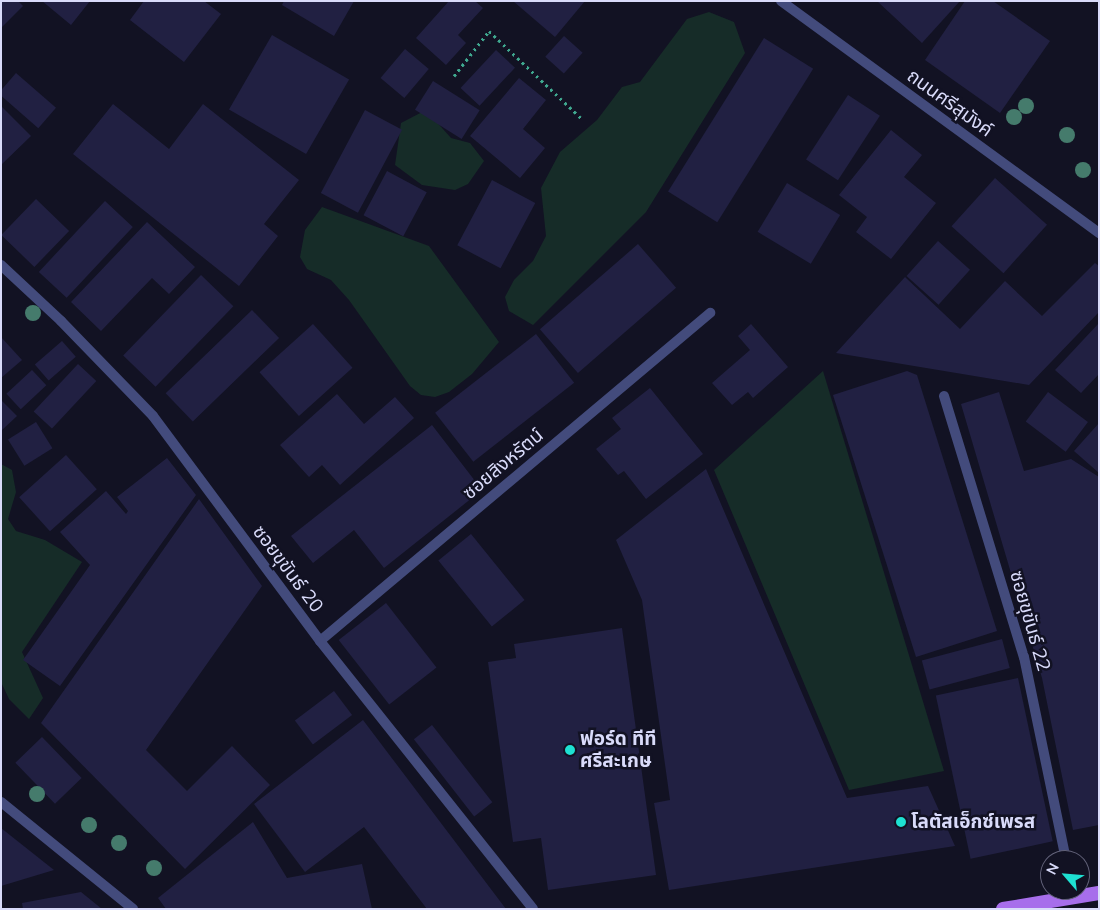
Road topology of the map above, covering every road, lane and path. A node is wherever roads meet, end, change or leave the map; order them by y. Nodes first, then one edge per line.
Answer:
1 (781, 1) edge
2 (454, 76) dead end
3 (582, 119) dead end
4 (1099, 233) edge
5 (1, 265) edge
6 (710, 313) dead end
7 (944, 396) dead end
8 (320, 641) junction
9 (1, 802) edge
10 (1064, 850) edge
11 (1045, 900) edge
12 (133, 909) edge
13 (532, 909) edge
14 (1003, 909) edge

1 - 4 street, ถนนศรีสุมังค์
2 - 3 path
5 - 8 street, ซอยขุขันธ์ 20
6 - 8 street, ซอยสิงหรัตน์
7 - 10 street, ซอยขุขันธ์ 22
8 - 13 street, ซอยขุขันธ์ 20
9 - 12 street
11 - 14 main road

